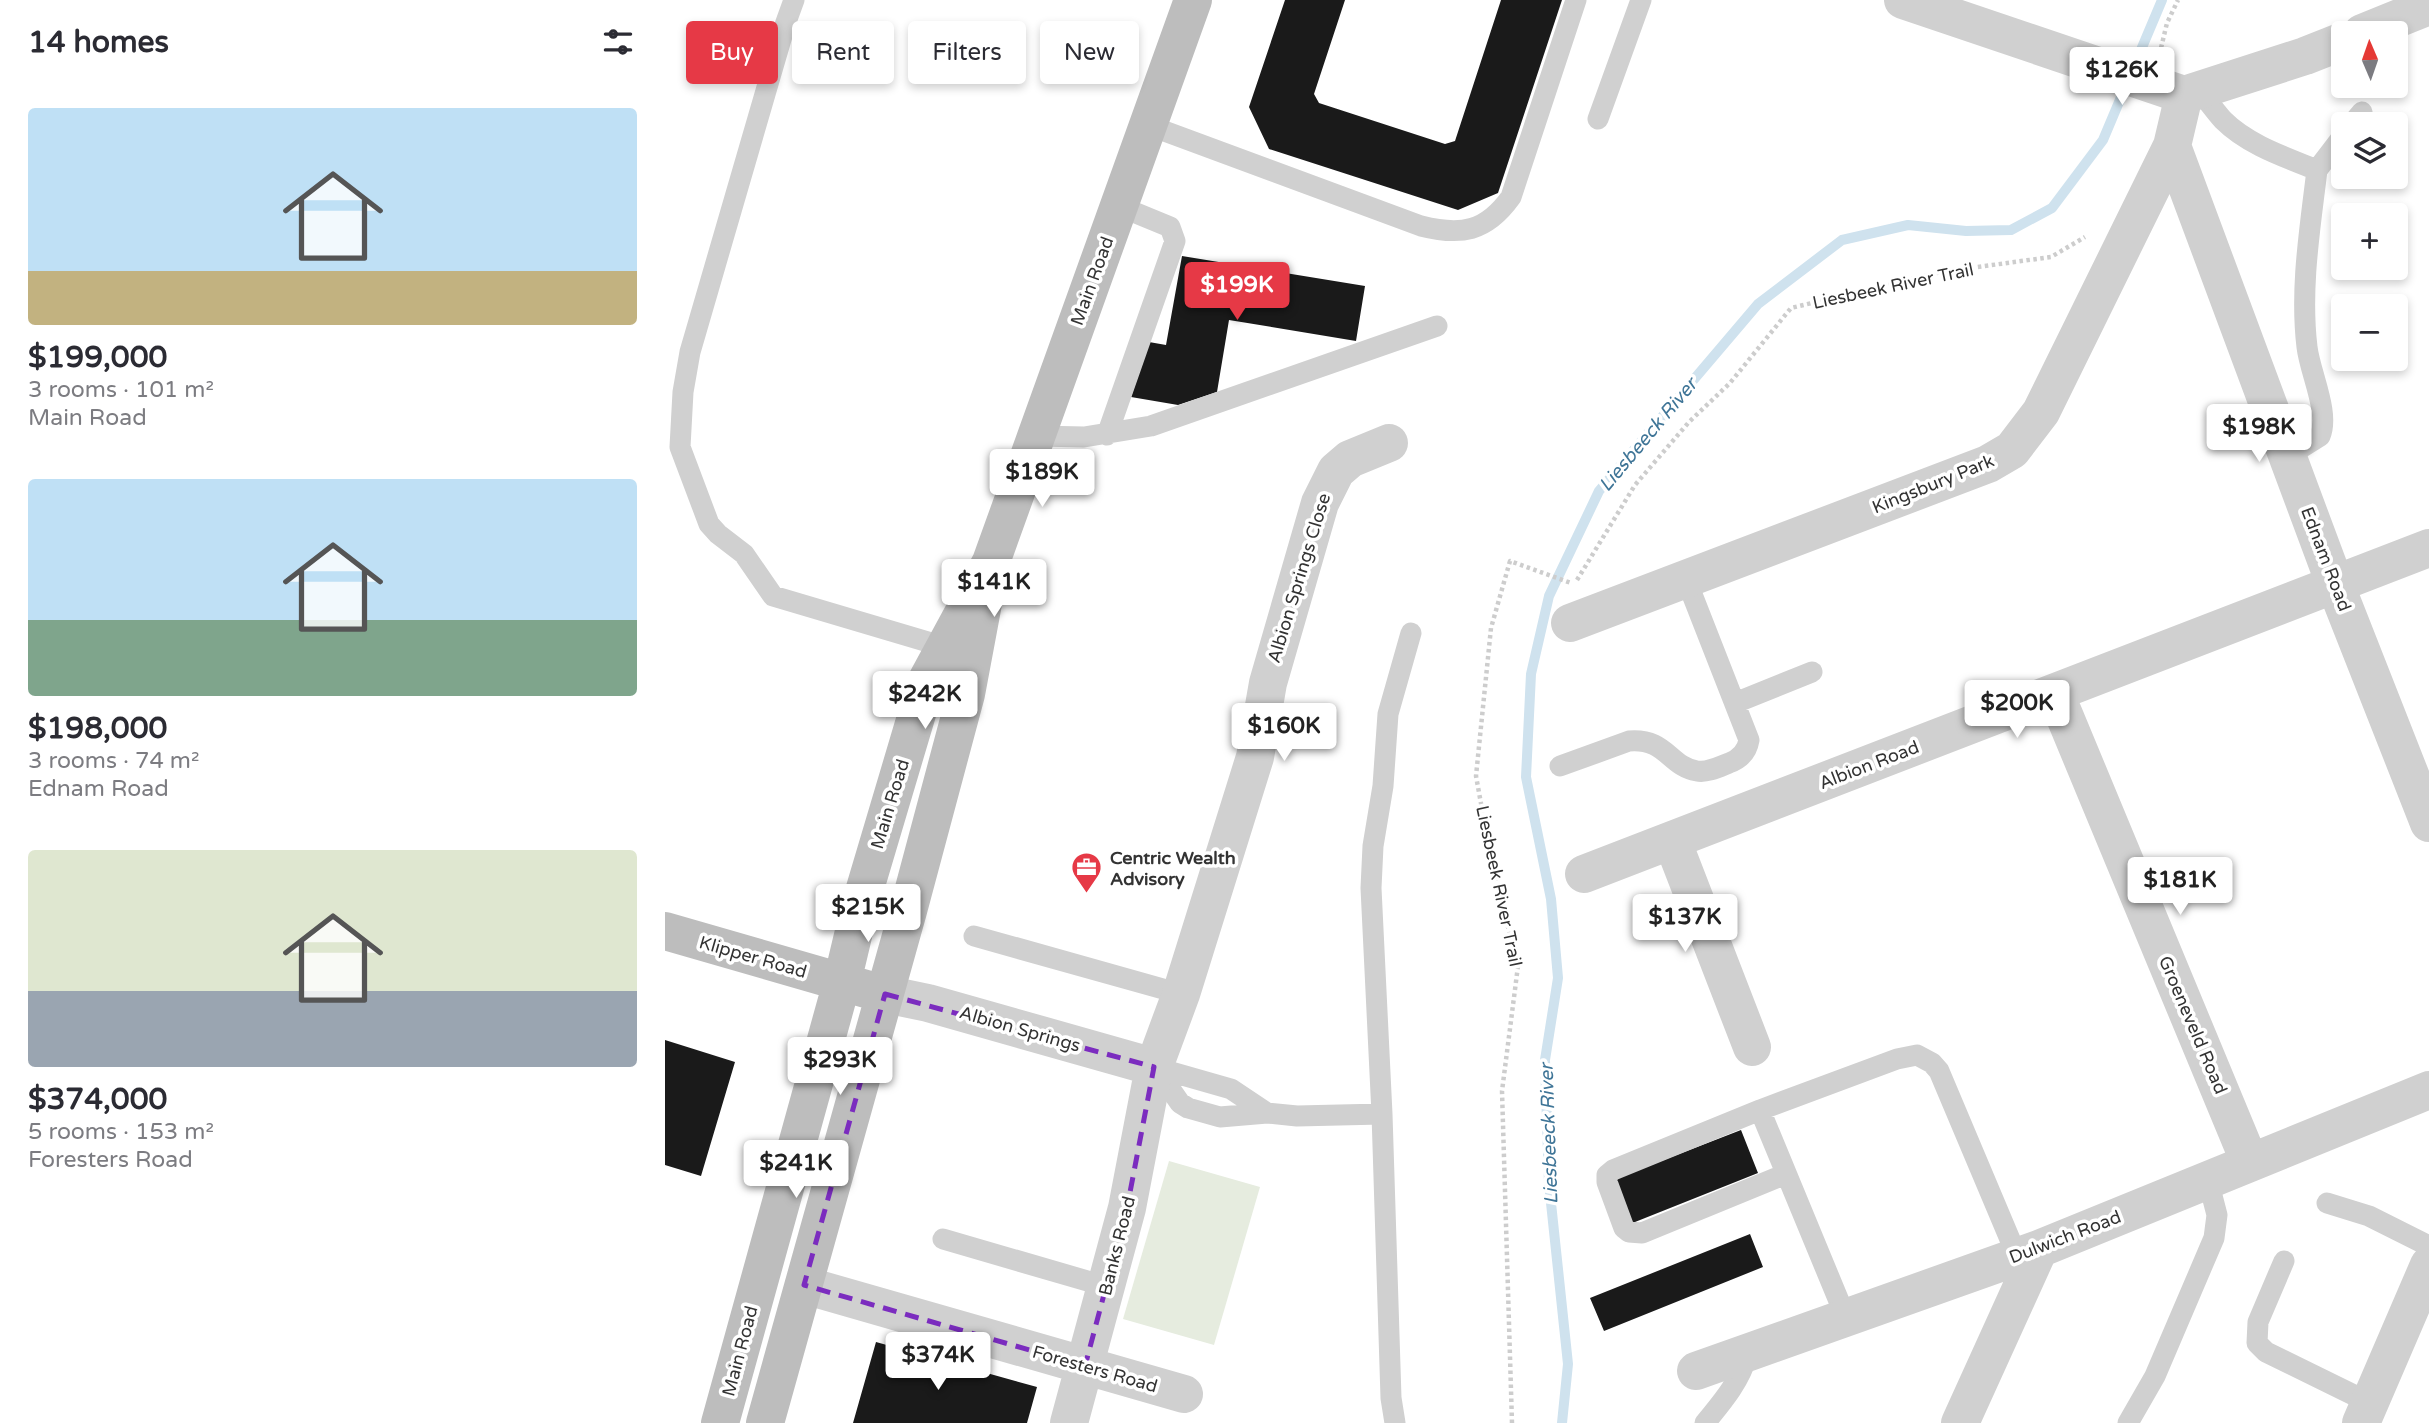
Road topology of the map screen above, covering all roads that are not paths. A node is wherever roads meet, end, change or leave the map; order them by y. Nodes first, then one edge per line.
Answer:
1 (795, 0) edge
2 (1193, 0) edge
3 (1576, 0) edge
4 (1641, 0) edge
5 (1903, 0) edge
6 (2429, 6) edge
7 (2392, 21) edge
8 (2331, 46) edge
9 (2178, 90) junction
10 (1598, 119) dead end
11 (1148, 125) junction
12 (2172, 146) junction
13 (2331, 152) edge
14 (2317, 170) junction
15 (1119, 206) junction
16 (1437, 326) dead end
17 (1107, 435) junction
18 (1037, 436) junction
19 (1389, 443) dead end
20 (2288, 456) junction
21 (674, 460) edge
22 (2429, 548) edge
23 (991, 562) junction
24 (1686, 579) junction
25 (2335, 584) junction
26 (1570, 623) dead end
27 (1411, 633) dead end
28 (945, 647) junction
29 (1812, 672) dead end
30 (2055, 694) junction
31 (1735, 703) junction
32 (1560, 766) dead end
33 (2429, 823) edge
34 (1672, 840) junction
35 (1584, 874) dead end
36 (665, 931) edge
37 (974, 936) dead end
38 (842, 982) junction
39 (885, 994) junction
40 (1181, 994) junction
41 (1752, 1047) dead end
42 (1154, 1067) junction
43 (2429, 1090) edge
44 (1760, 1110) junction
45 (1267, 1113) junction
46 (1382, 1114) junction
47 (2250, 1163) junction
48 (1786, 1174) junction
49 (2208, 1180) junction
50 (2327, 1203) dead end
51 (943, 1239) dead end
52 (2429, 1246) edge
53 (2028, 1252) junction
54 (2284, 1261) dead end
55 (2429, 1265) edge
56 (804, 1285) junction
57 (1108, 1287) junction
58 (1846, 1318) junction
59 (2418, 1322) edge
60 (1748, 1353) junction
61 (1085, 1366) junction
62 (1696, 1371) dead end
63 (1184, 1394) dead end
64 (2365, 1413) edge
65 (720, 1423) edge
66 (765, 1423) edge
67 (1069, 1423) edge
68 (1395, 1423) edge
69 (1705, 1423) edge
70 (1960, 1423) edge
71 (2128, 1423) edge

1 - 21 lane
2 - 11 main road, Main Road
3 - 11 lane
4 - 10 lane
5 - 9 street
6 - 7 street
8 - 9 street
9 - 12 street
9 - 14 lane
11 - 15 main road, Main Road
12 - 20 street, Ednam Road
12 - 24 street, Kingsbury Park
13 - 14 lane
14 - 20 lane
15 - 17 lane
15 - 18 main road, Main Road
16 - 17 lane
17 - 18 lane
18 - 23 main road, Main Road
19 - 40 street, Albion Springs Close
20 - 25 street, Ednam Road
21 - 28 lane
22 - 25 street, Albion Road
23 - 28 main road, Main Road
23 - 39 main road, Main Road
24 - 26 street, Kingsbury Park
24 - 31 lane
25 - 30 street, Albion Road
25 - 33 street, Ednam Road
27 - 46 lane
28 - 38 main road, Main Road
29 - 31 lane
30 - 34 street, Albion Road
30 - 47 street, Groeneveld Road
31 - 32 lane
34 - 35 street, Albion Road
34 - 41 street
36 - 38 main road, Klipper Road
37 - 40 lane
38 - 39 main road, Klipper Road
38 - 65 main road, Main Road
39 - 42 street, Albion Springs
39 - 56 main road, Main Road
40 - 42 street, Albion Springs Close
42 - 45 lane
42 - 45 lane
42 - 57 street, Banks Road
43 - 47 street, Dulwich Road
44 - 48 lane
44 - 48 lane
44 - 53 lane
45 - 46 lane
46 - 68 lane
47 - 49 street, Dulwich Road
48 - 58 lane
49 - 53 street, Dulwich Road
49 - 71 lane
50 - 52 lane
51 - 57 lane
53 - 58 street, Dulwich Road
53 - 70 street
54 - 64 lane
55 - 59 street
56 - 61 street, Foresters Road
56 - 66 main road, Main Road
57 - 61 street, Banks Road
58 - 60 street, Dulwich Road
59 - 64 street
60 - 62 street, Dulwich Road
60 - 69 lane
61 - 63 street, Foresters Road
61 - 67 street, Banks Road

